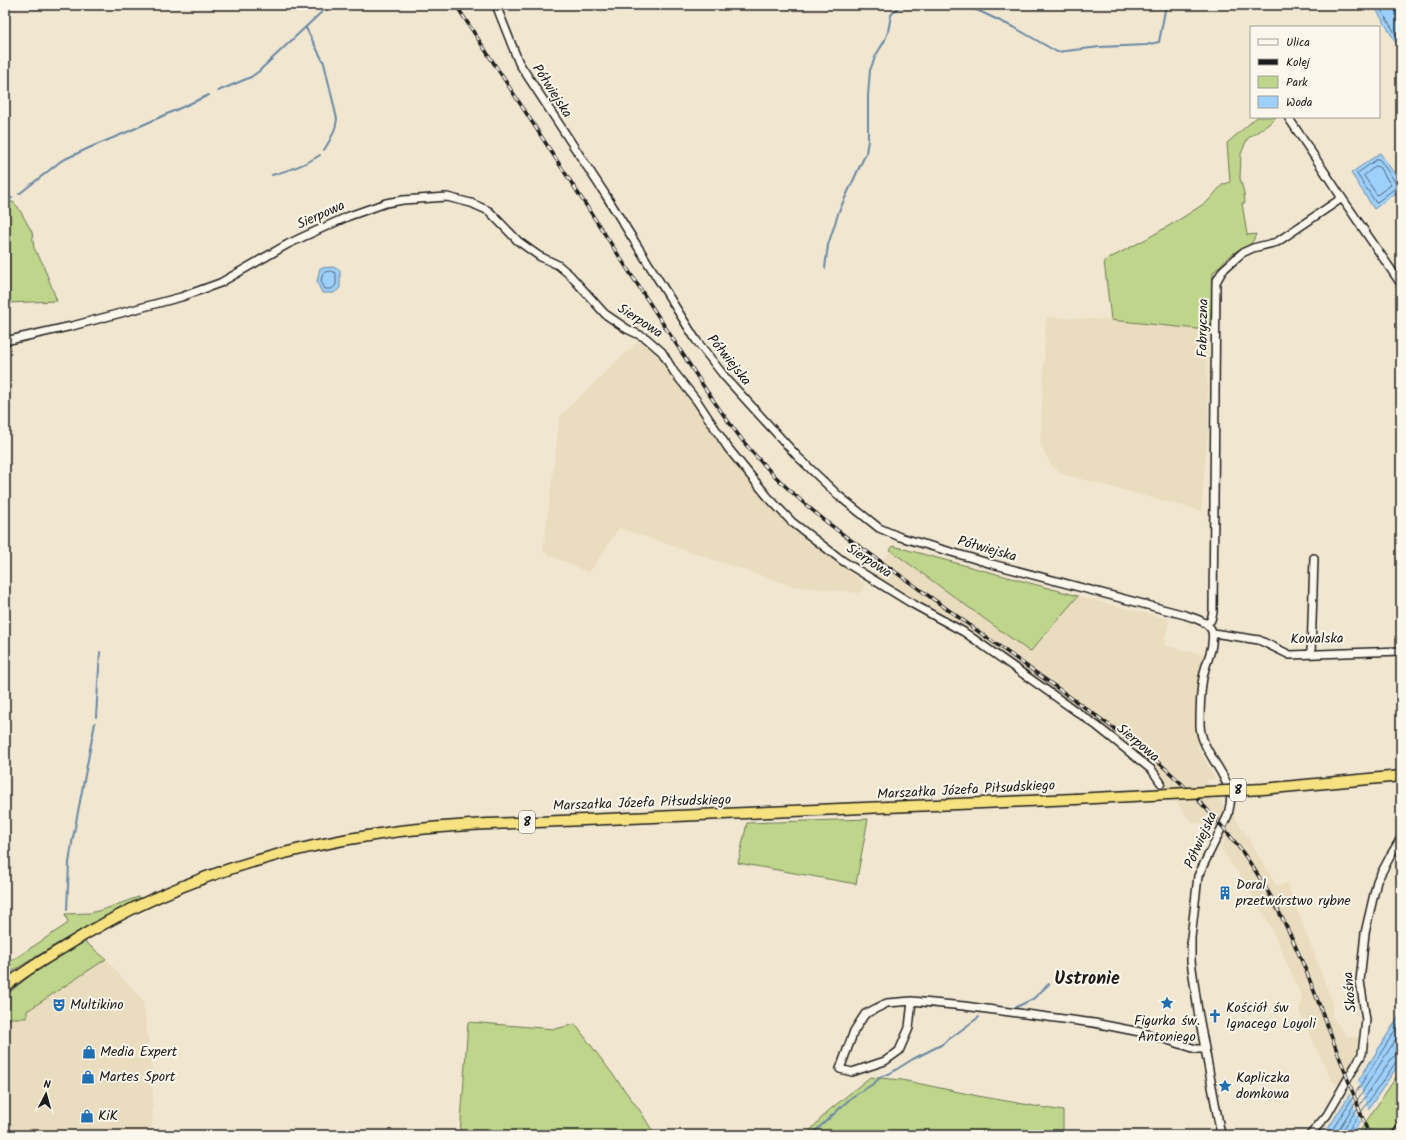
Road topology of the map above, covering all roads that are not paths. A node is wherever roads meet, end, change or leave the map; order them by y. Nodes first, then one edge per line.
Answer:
1 (496, 5) edge
2 (1289, 118) edge
3 (1342, 198) junction
4 (1401, 284) edge
5 (5, 341) edge
6 (1314, 558) dead end
7 (1207, 624) junction
8 (1213, 633) junction
9 (1401, 651) edge
10 (1310, 654) junction
11 (1401, 776) edge
12 (1161, 783) dead end
13 (1401, 838) edge
14 (7, 984) edge
15 (912, 1001) junction
16 (1204, 1049) junction
17 (1401, 1127) edge
18 (1221, 1135) edge
19 (1310, 1135) edge
20 (1396, 1135) edge

1 - 7 street, Półwiejska
2 - 3 street
3 - 4 street
3 - 7 street, Fabryczna
5 - 12 street, Sierpowa
6 - 10 street
7 - 8 street
8 - 10 street, Kowalska
8 - 16 street, Półwiejska
9 - 10 street, Kowalska
11 - 14 highway, Marszałka Józefa Piłsudskiego / 8, bridge
13 - 19 street, Skośna
15 - 15 street
15 - 16 street
16 - 18 street, Półwiejska
17 - 20 street

